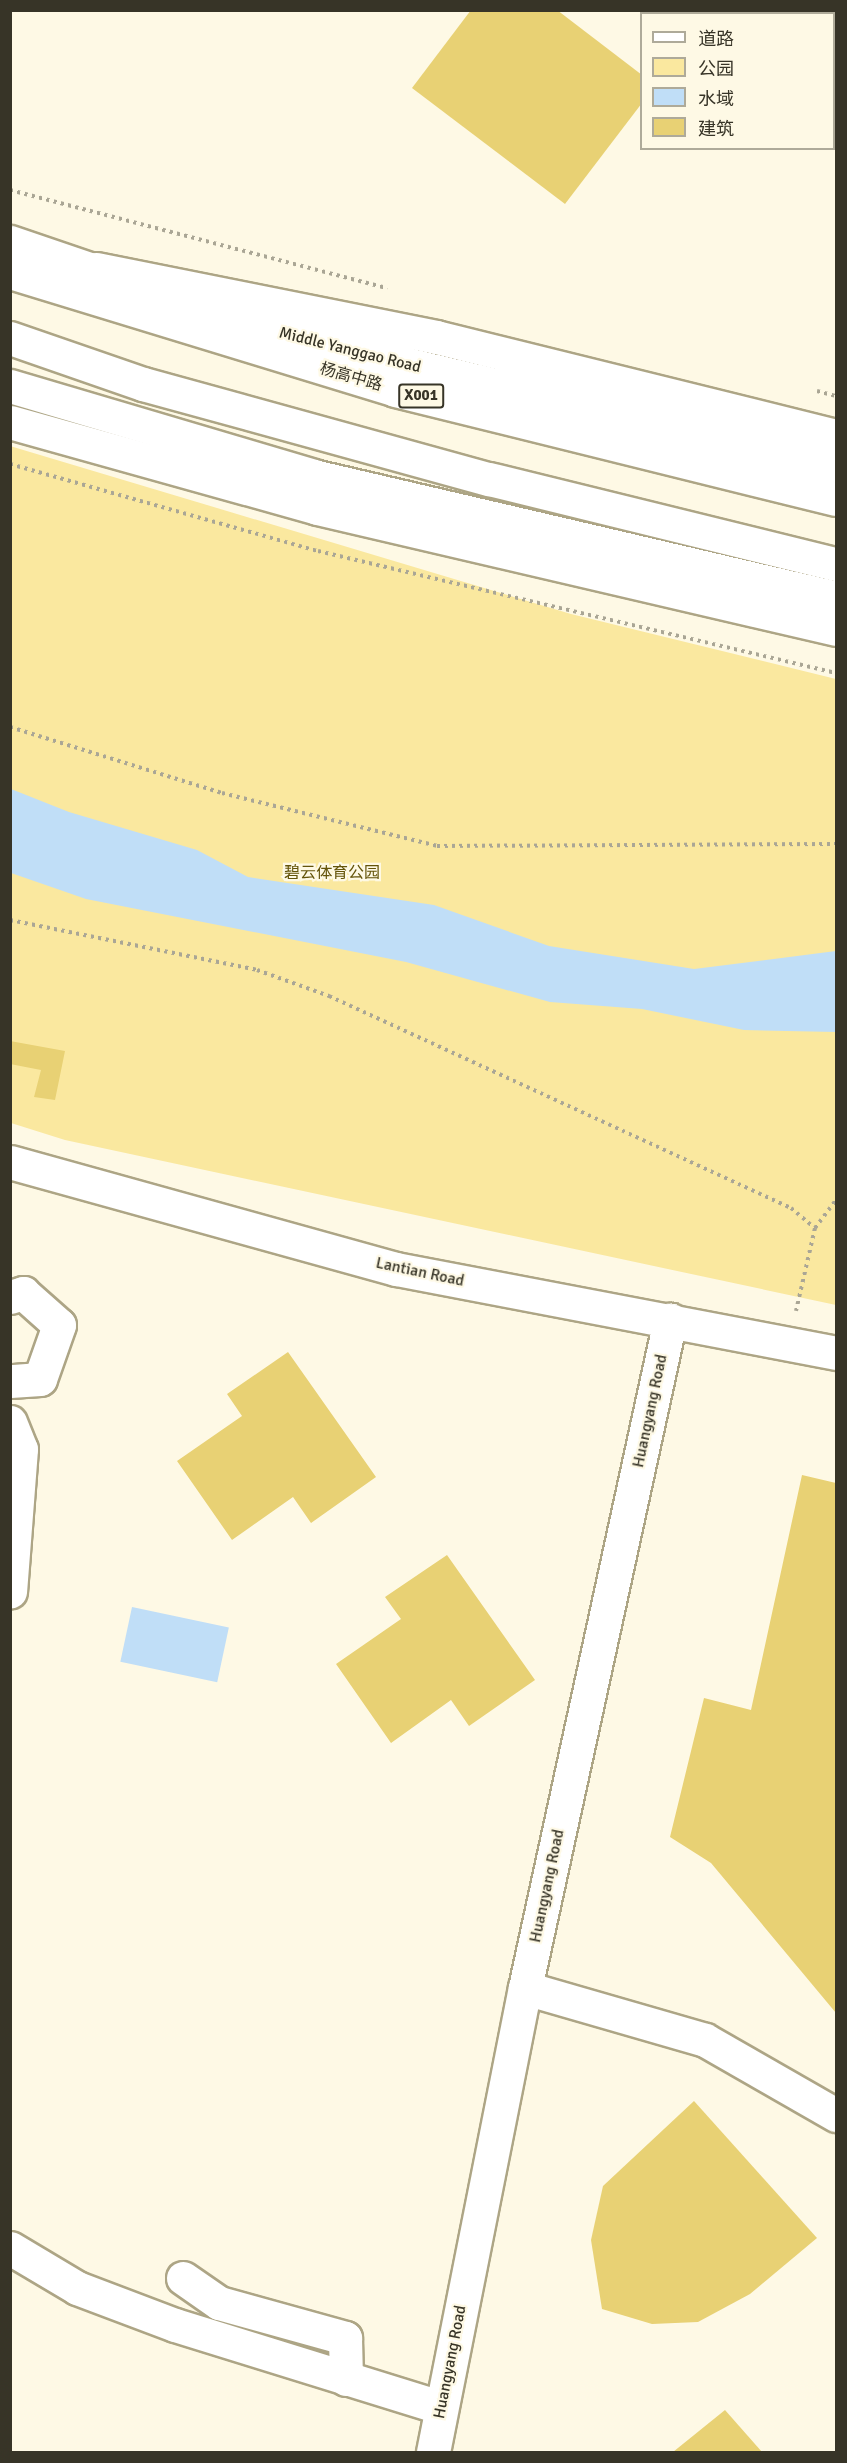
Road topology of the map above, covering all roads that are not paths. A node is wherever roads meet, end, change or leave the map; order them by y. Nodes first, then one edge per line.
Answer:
1 (10, 242) edge
2 (96, 269) junction
3 (10, 272) edge
4 (10, 338) edge
5 (10, 386) edge
6 (10, 422) edge
7 (837, 436) edge
8 (837, 466) edge
9 (837, 499) edge
10 (837, 564) edge
11 (837, 598) edge
12 (837, 629) edge
13 (10, 1162) edge
14 (10, 1296) edge
15 (670, 1320) junction
16 (837, 1353) edge
17 (10, 1381) edge
18 (10, 1422) edge
19 (10, 1592) edge
20 (525, 1988) junction
21 (837, 2115) edge
22 (10, 2248) edge
23 (183, 2278) dead end
24 (346, 2379) junction
25 (440, 2407) junction
26 (433, 2452) edge

1 - 2 main road, Middle Yanggao Road / X001
2 - 7 main road
2 - 8 main road, Middle Yanggao Road / X001
3 - 9 main road, 杨高中路 / X001
4 - 10 main road
5 - 11 main road
6 - 12 main road
13 - 15 main road, Lantian Road
14 - 17 main road
15 - 16 main road, Lantian Road
15 - 20 main road, Huangyang Road
18 - 19 main road
20 - 21 main road
20 - 25 main road, Huangyang Road
22 - 24 main road
23 - 24 main road
24 - 25 main road
25 - 26 main road, Huangyang Road

